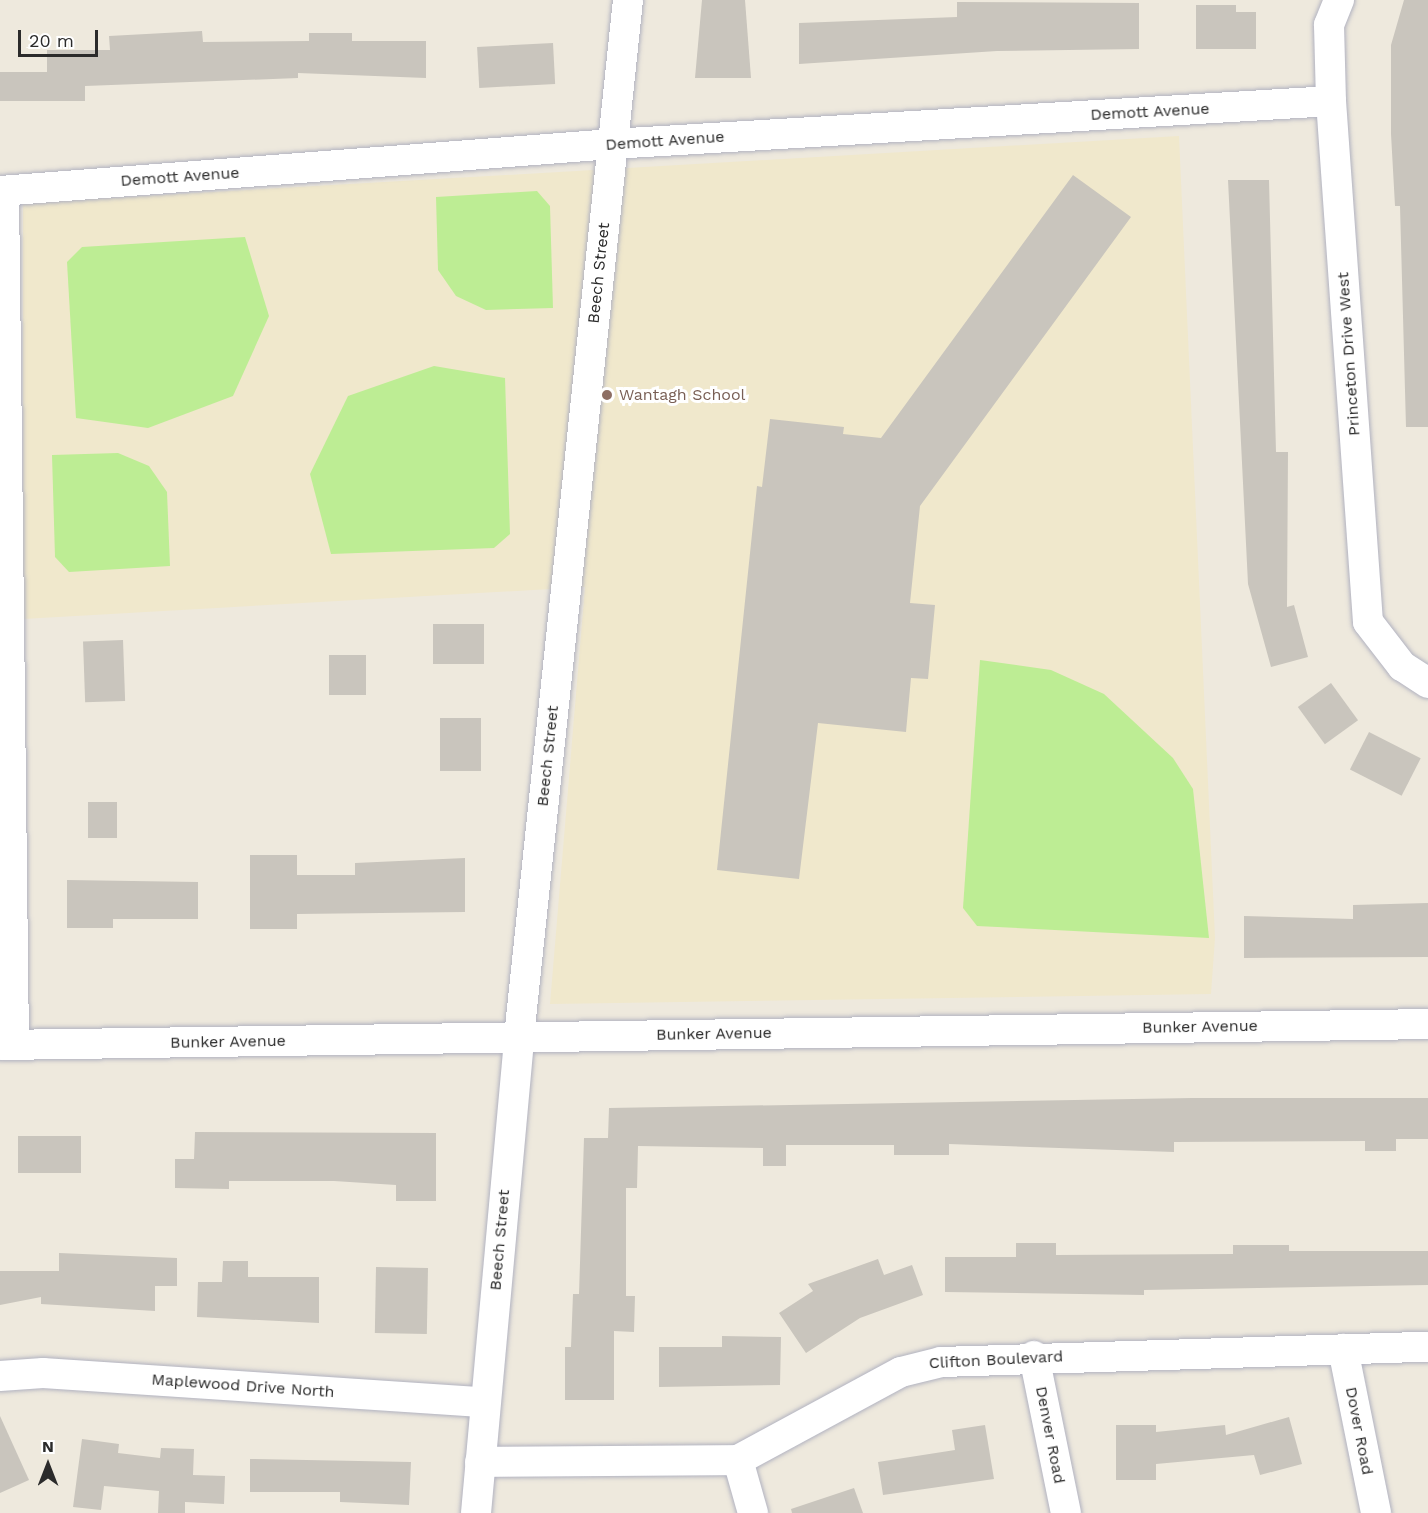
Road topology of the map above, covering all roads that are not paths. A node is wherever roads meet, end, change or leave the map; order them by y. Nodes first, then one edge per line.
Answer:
1 (628, 0) edge
2 (1339, 0) edge
3 (1331, 101) junction
4 (612, 144) junction
5 (2, 191) edge
6 (1428, 683) edge
7 (1428, 1024) edge
8 (519, 1037) junction
9 (7, 1045) edge
10 (1428, 1347) edge
11 (1343, 1349) junction
12 (1034, 1356) junction
13 (0, 1376) edge
14 (485, 1402) junction
15 (738, 1460) junction
16 (480, 1462) junction
17 (476, 1513) edge
18 (753, 1513) edge
19 (1066, 1513) edge
20 (1376, 1513) edge

1 - 4 street, Beech Street
2 - 3 street, Princeton Drive West
3 - 4 street, Demott Avenue
3 - 6 street, Princeton Drive West
4 - 5 street, Demott Avenue
4 - 8 street, Beech Street
5 - 9 street
7 - 8 street, Bunker Avenue
8 - 9 street, Bunker Avenue
8 - 14 street, Beech Street
10 - 11 street, Clifton Boulevard
11 - 12 street, Clifton Boulevard
11 - 20 street, Dover Road
12 - 15 street, Clifton Boulevard
12 - 19 street, Denver Road
13 - 14 street, Maplewood Drive North
14 - 16 street, Beech Street
15 - 16 street, Clifton Boulevard
15 - 18 street
16 - 17 street, Beech Street

